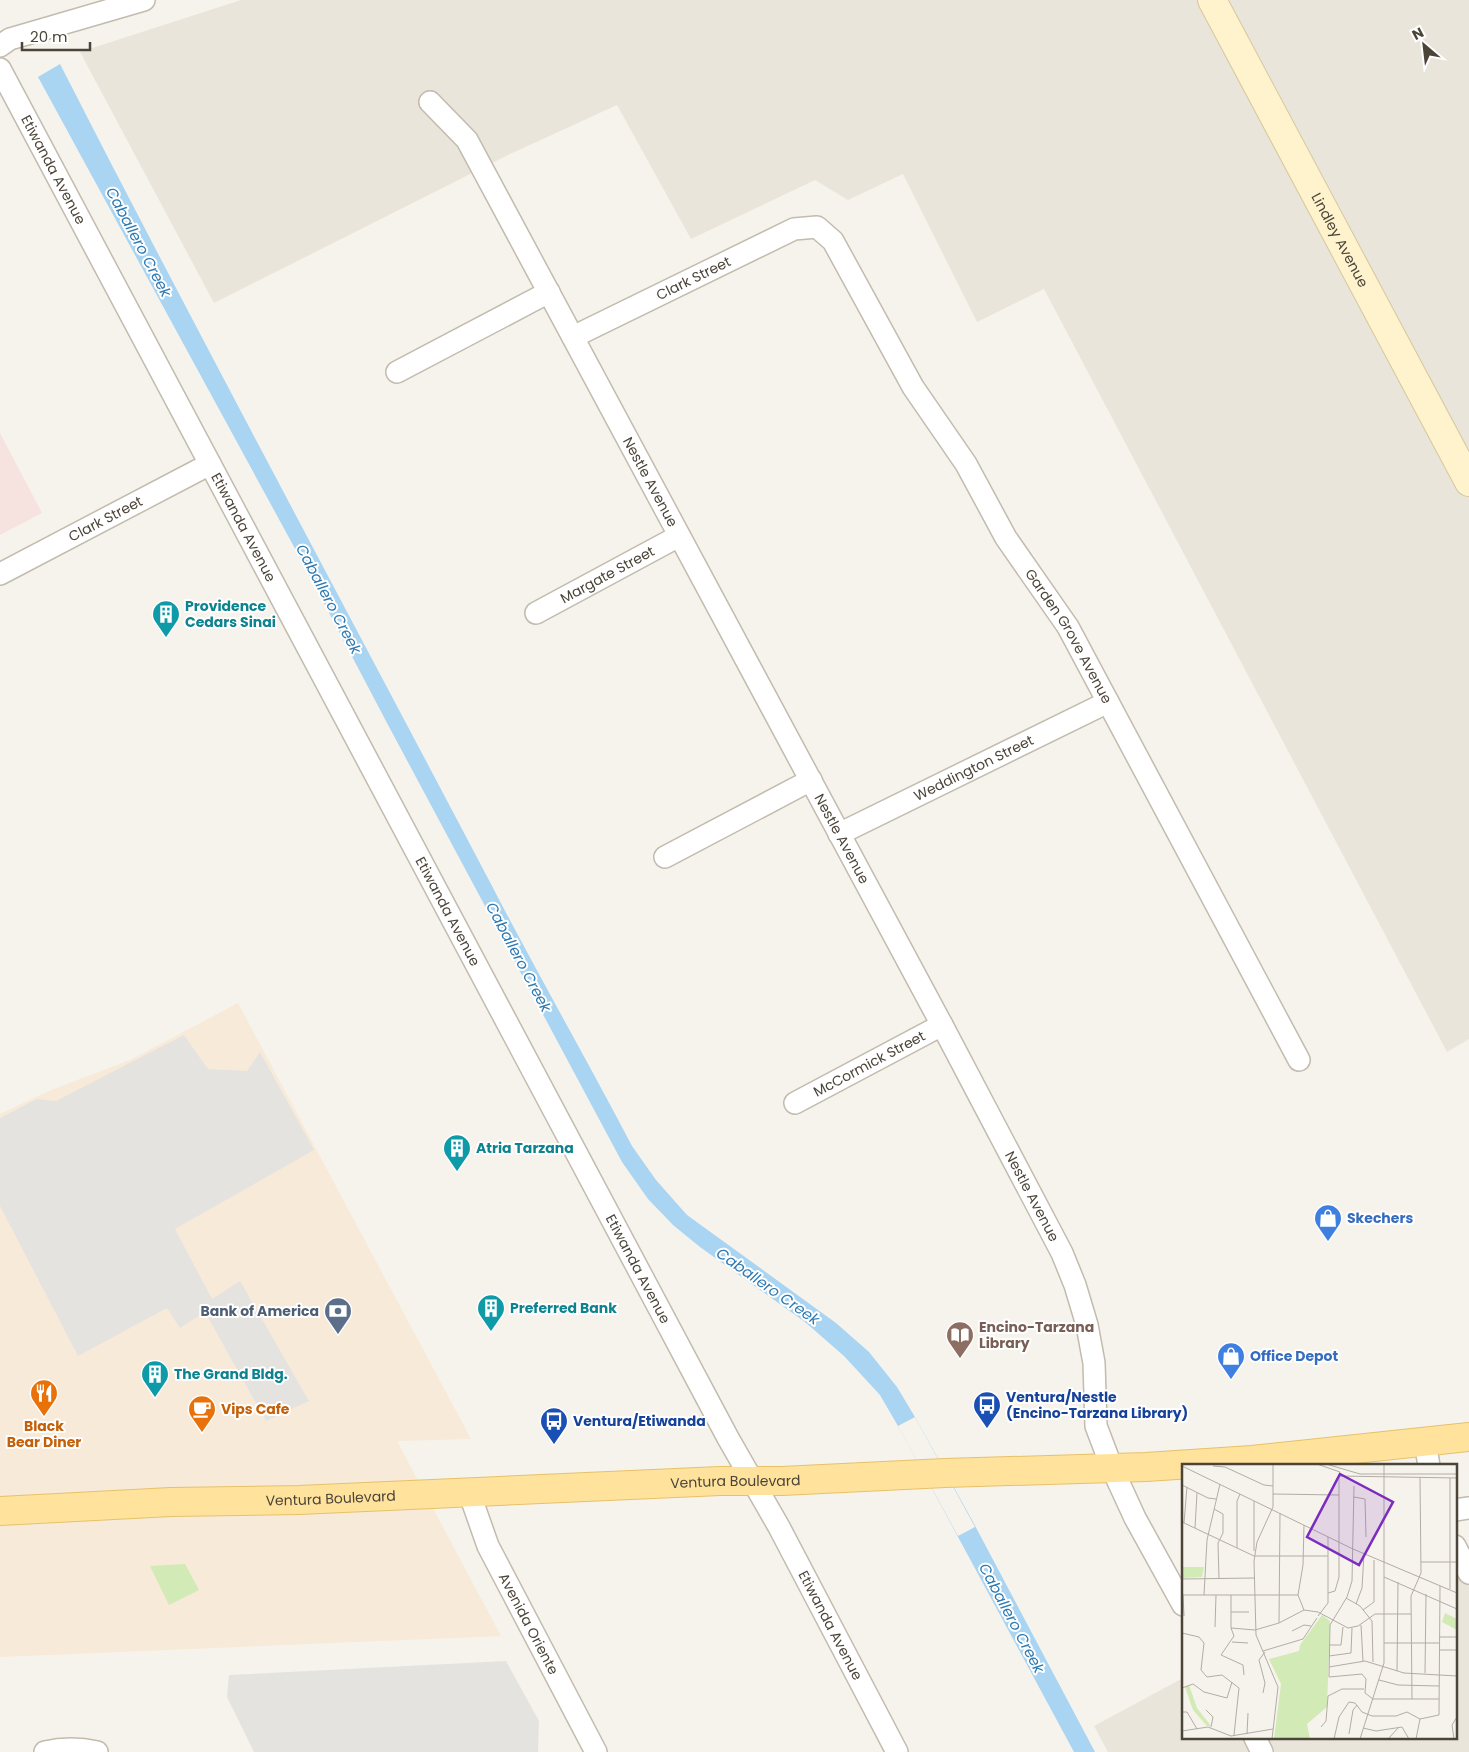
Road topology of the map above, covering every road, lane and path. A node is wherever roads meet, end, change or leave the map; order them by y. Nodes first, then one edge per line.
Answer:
1 (144, 0) edge
2 (1212, 0) edge
3 (0, 46) edge
4 (0, 69) edge
5 (430, 102) dead end
6 (817, 227) joint
7 (549, 292) junction
8 (573, 337) junction
9 (397, 372) dead end
10 (210, 464) junction
11 (1469, 482) edge
12 (679, 536) junction
13 (0, 574) edge
14 (536, 613) dead end
15 (1108, 702) junction
16 (811, 780) junction
17 (839, 834) junction
18 (665, 857) dead end
19 (942, 1025) junction
20 (1299, 1060) dead end
21 (796, 1103) dead end
22 (1469, 1437) edge
23 (1427, 1454) edge
24 (1112, 1468) junction
25 (754, 1482) junction
26 (469, 1492) junction
27 (1469, 1508) edge
28 (1456, 1510) edge
29 (0, 1511) edge
30 (1456, 1548) edge
31 (1469, 1572) edge
32 (1182, 1603) edge
33 (1256, 1740) edge
34 (45, 1752) edge
35 (97, 1752) edge
36 (596, 1752) edge
37 (898, 1752) edge
38 (1262, 1752) edge

1 - 3 street
2 - 11 main road, Lindley Avenue
4 - 10 street, Etiwanda Avenue
5 - 7 street, Nestle Avenue
6 - 8 street, Clark Street
6 - 15 street, Garden Grove Avenue
7 - 8 street, Nestle Avenue
7 - 9 street
8 - 12 street, Nestle Avenue
10 - 13 street, Clark Street
10 - 25 street, Etiwanda Avenue
12 - 14 street, Margate Street
12 - 16 street, Nestle Avenue
15 - 17 street, Weddington Street
15 - 20 street, Garden Grove Avenue
16 - 17 street, Nestle Avenue
16 - 18 street
17 - 19 street, Nestle Avenue
19 - 21 street, McCormick Street
19 - 24 street, Nestle Avenue
22 - 23 main road, Ventura Boulevard
23 - 24 main road, Ventura Boulevard
24 - 25 main road, Ventura Boulevard
24 - 32 street, Nestle Avenue
25 - 26 main road, Ventura Boulevard
25 - 37 street, Etiwanda Avenue
26 - 29 main road, Ventura Boulevard
26 - 36 street, Avenida Oriente
27 - 28 street
30 - 31 street
33 - 38 street
34 - 35 street

